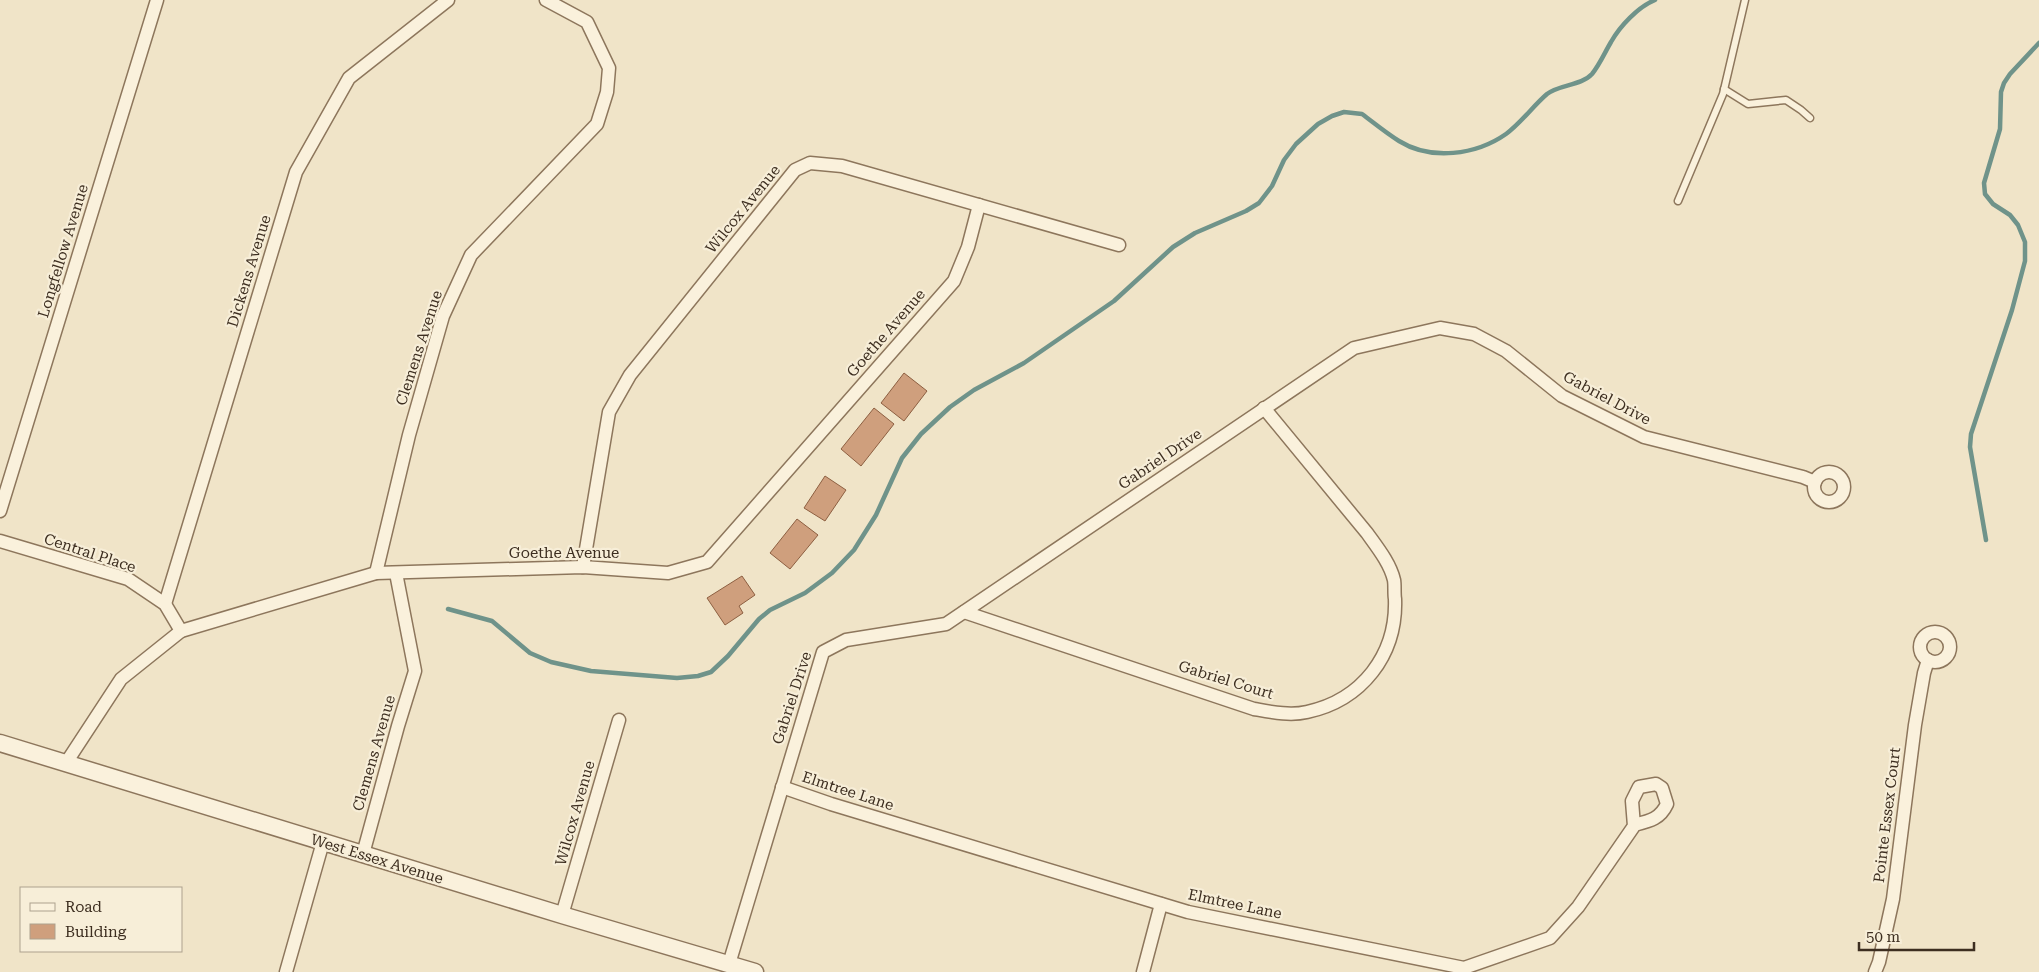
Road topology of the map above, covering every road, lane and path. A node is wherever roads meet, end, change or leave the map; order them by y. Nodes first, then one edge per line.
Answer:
1 (157, 0) edge
2 (448, 0) edge
3 (546, 0) edge
4 (1745, 0) edge
5 (1724, 89) junction
6 (1810, 118) dead end
7 (1678, 201) dead end
8 (979, 205) junction
9 (1119, 245) dead end
10 (1264, 408) junction
11 (1815, 482) dead end
12 (0, 511) edge
13 (0, 542) edge
14 (583, 567) junction
15 (376, 572) junction
16 (396, 573) junction
17 (165, 604) junction
18 (964, 612) junction
19 (181, 631) junction
20 (1928, 660) dead end
21 (619, 720) dead end
22 (0, 743) edge
23 (66, 763) junction
24 (782, 786) junction
25 (1634, 826) dead end
26 (323, 842) junction
27 (363, 854) junction
28 (1161, 904) junction
29 (562, 915) junction
30 (729, 964) junction
31 (286, 972) edge
32 (755, 972) edge
33 (1143, 972) edge
34 (1875, 972) edge

1 - 12 street, Longfellow Avenue
2 - 17 street, Dickens Avenue
3 - 15 street, Clemens Avenue
4 - 5 lane
5 - 6 lane
5 - 7 lane
8 - 9 street, Wilcox Avenue
8 - 14 street, Goethe Avenue
8 - 14 street, Wilcox Avenue
10 - 11 street, Gabriel Drive
10 - 18 street, Gabriel Drive
10 - 18 street, Gabriel Court
13 - 17 street, Central Place
14 - 16 street, Goethe Avenue
15 - 16 street, Goethe Avenue
15 - 19 street, Goethe Avenue
16 - 27 street, Clemens Avenue
17 - 19 street, Central Place
18 - 24 street, Gabriel Drive
19 - 23 street, Goethe Avenue
20 - 34 street, Pointe Essex Court
21 - 29 street, Wilcox Avenue
22 - 23 street, West Essex Avenue
23 - 26 street, West Essex Avenue
24 - 28 street, Elmtree Lane
24 - 30 street, Gabriel Drive
25 - 28 street, Elmtree Lane
26 - 27 street, West Essex Avenue
26 - 31 street
27 - 29 street, West Essex Avenue
28 - 33 street
29 - 30 street, West Essex Avenue
30 - 32 street, West Essex Avenue

